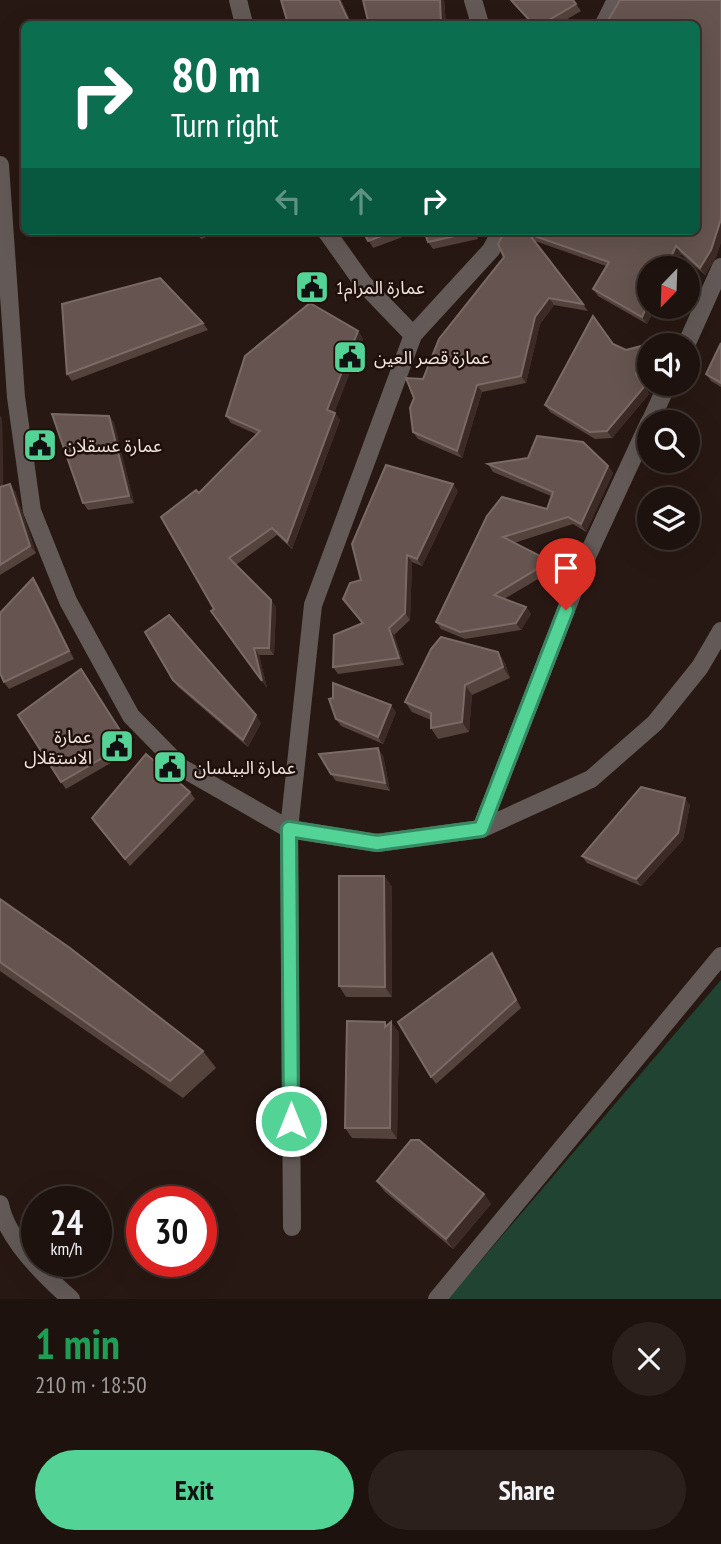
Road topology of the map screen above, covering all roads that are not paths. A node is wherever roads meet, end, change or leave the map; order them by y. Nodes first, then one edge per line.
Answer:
1 (238, 0) edge
2 (473, 0) edge
3 (616, 0) edge
4 (243, 21) edge
5 (479, 21) edge
6 (606, 21) edge
7 (0, 165) edge
8 (329, 235) edge
9 (499, 235) edge
10 (721, 267) edge
11 (691, 333) edge
12 (413, 335) junction
13 (637, 451) edge
14 (721, 631) edge
15 (289, 829) junction
16 (481, 829) junction
17 (721, 956) edge
18 (0, 1205) edge
19 (292, 1227) dead end
20 (71, 1299) edge
21 (437, 1299) edge

1 - 4 street
2 - 5 street
3 - 6 street
7 - 15 street
8 - 12 street
9 - 12 street
10 - 11 street
12 - 15 street
13 - 16 street
14 - 16 street
15 - 16 street
15 - 19 street
17 - 21 street
18 - 20 street

